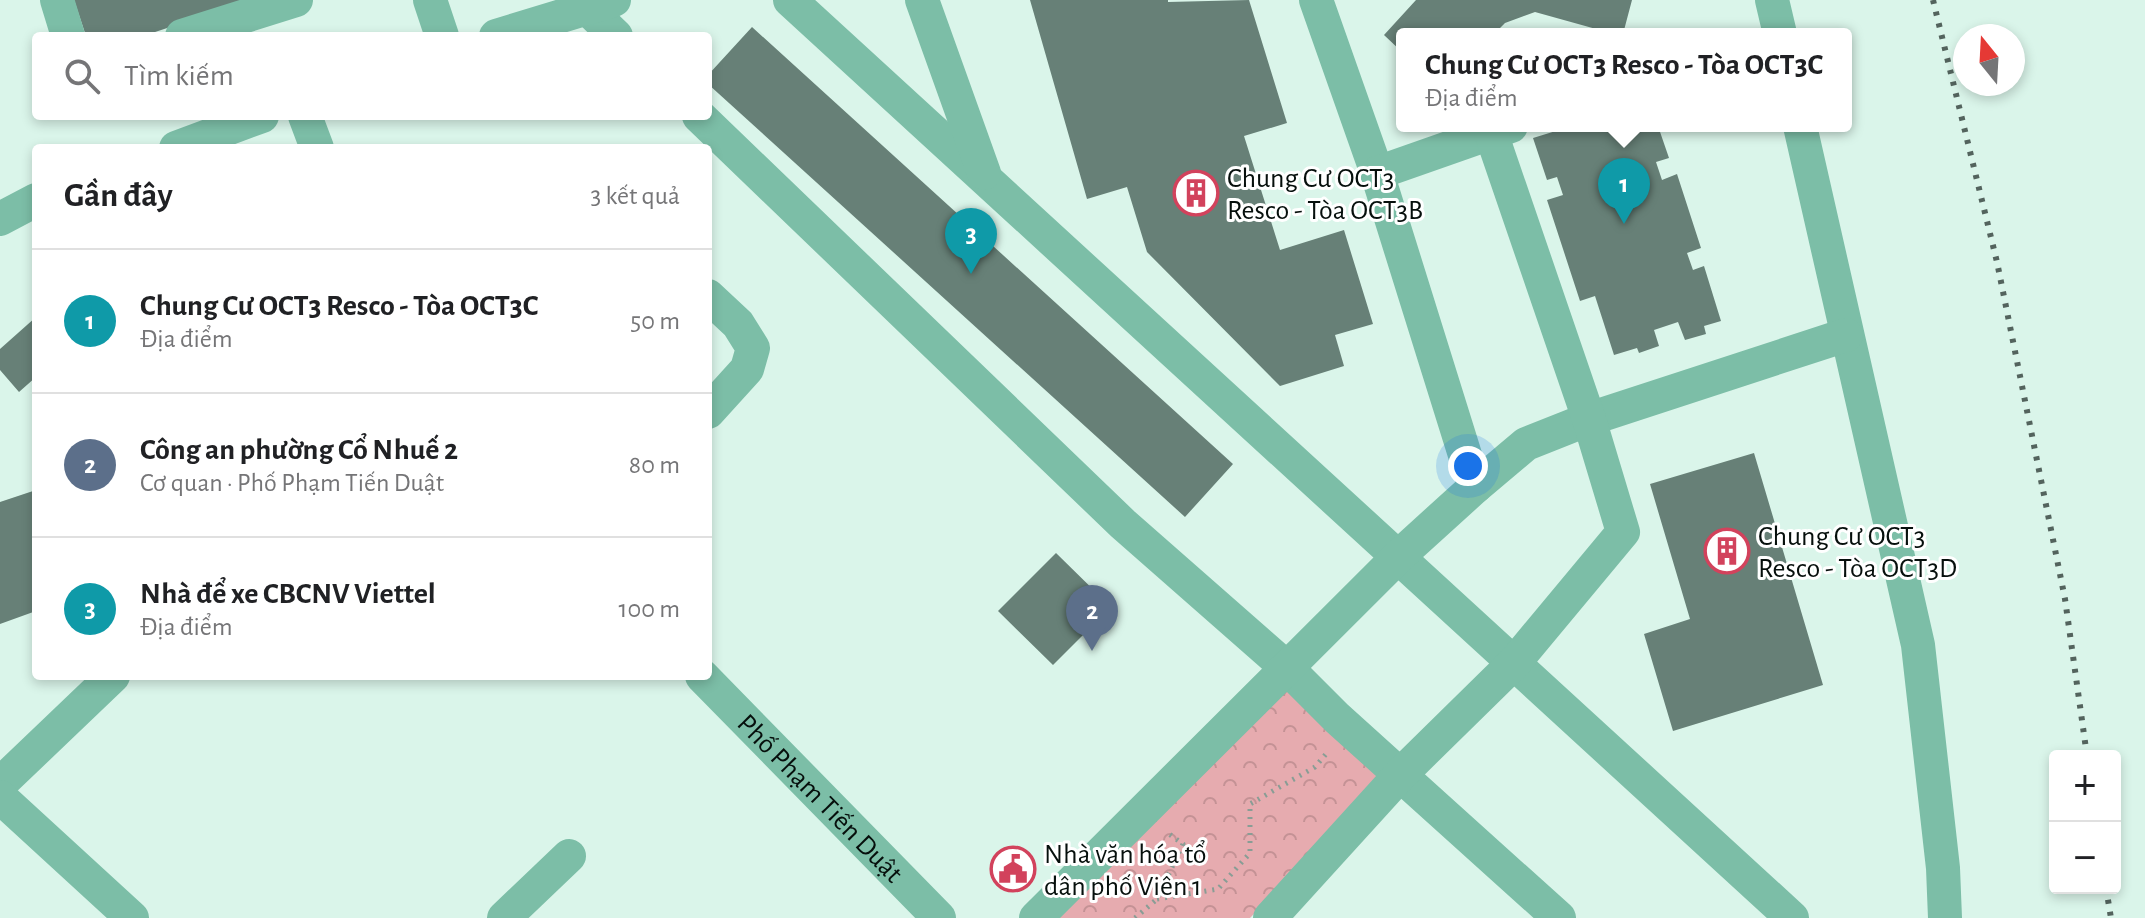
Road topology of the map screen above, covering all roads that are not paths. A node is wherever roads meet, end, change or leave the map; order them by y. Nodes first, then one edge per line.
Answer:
1 (57, 0) edge
2 (296, 0) edge
3 (430, 0) edge
4 (790, 0) edge
5 (922, 0) edge
6 (1316, 0) edge
7 (601, 4) edge
8 (67, 32) edge
9 (195, 32) edge
10 (441, 32) edge
11 (509, 32) edge
12 (614, 32) edge
13 (251, 120) edge
14 (306, 120) edge
15 (703, 120) edge
16 (1495, 132) edge
17 (1502, 132) edge
18 (1801, 132) edge
19 (187, 144) edge
20 (316, 144) edge
21 (1377, 173) junction
22 (987, 179) junction
23 (32, 202) edge
24 (0, 219) edge
25 (712, 300) edge
26 (1846, 335) junction
27 (712, 408) edge
28 (1589, 419) junction
29 (1475, 487) junction
30 (1399, 556) junction
31 (1514, 663) junction
32 (1287, 668) junction
33 (109, 680) edge
34 (706, 680) edge
35 (1400, 775) junction
36 (0, 784) edge
37 (0, 797) edge
38 (569, 856) dead end
39 (132, 918) edge
40 (504, 918) edge
41 (939, 918) edge
42 (1036, 918) edge
43 (1270, 918) edge
44 (1559, 918) edge
45 (1792, 918) edge
46 (1945, 918) edge

1 - 8 street
2 - 9 street
3 - 10 street
4 - 22 street
5 - 22 street
6 - 21 street
7 - 11 street
7 - 12 street
13 - 19 street
14 - 20 street
15 - 32 street
16 - 21 street
17 - 28 street
18 - 26 street
21 - 29 street
22 - 30 street
23 - 24 street
25 - 27 street
26 - 28 street
26 - 46 street
28 - 29 street
28 - 31 street
29 - 30 street
30 - 31 street
30 - 32 street
31 - 35 street
31 - 45 street
32 - 35 street
32 - 42 street
33 - 36 street
34 - 41 street, Phố Phạm Tiến Duật
35 - 43 street
35 - 44 street
37 - 39 street
38 - 40 street

